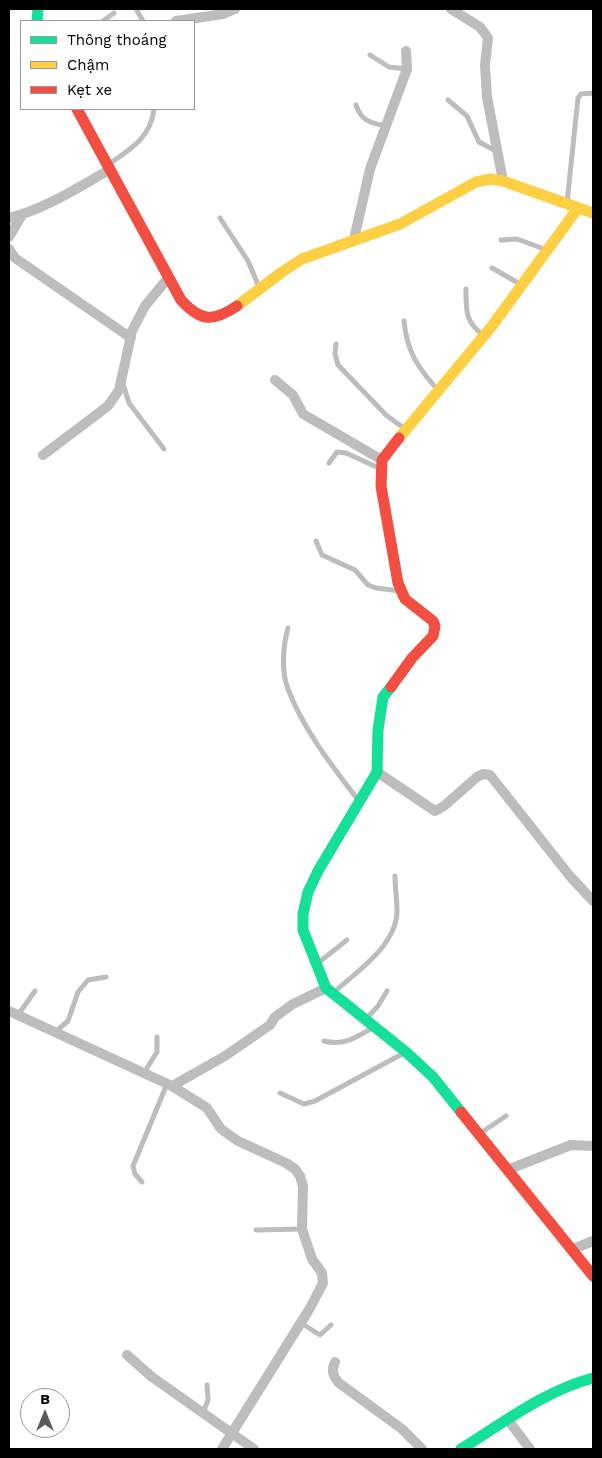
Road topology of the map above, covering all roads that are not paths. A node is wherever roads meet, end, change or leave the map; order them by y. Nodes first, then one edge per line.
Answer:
1 (136, 9) edge
2 (235, 9) edge
3 (451, 9) edge
4 (114, 13) dead end
5 (104, 20) edge
6 (142, 20) edge
7 (183, 20) edge
8 (406, 51) dead end
9 (370, 55) dead end
10 (407, 69) junction
11 (593, 93) edge
12 (448, 100) dead end
13 (356, 105) dead end
14 (78, 110) edge
15 (154, 110) edge
16 (386, 126) junction
17 (496, 152) junction
18 (108, 168) junction
19 (502, 181) junction
20 (567, 203) junction
21 (578, 208) junction
22 (593, 213) edge
23 (22, 215) junction
24 (9, 218) edge
25 (220, 218) dead end
26 (9, 237) edge
27 (354, 239) junction
28 (501, 240) dead end
29 (9, 249) edge
30 (547, 250) junction
31 (492, 268) dead end
32 (168, 278) junction
33 (523, 286) junction
34 (260, 288) junction
35 (466, 289) dead end
36 (404, 321) dead end
37 (484, 335) junction
38 (131, 338) junction
39 (336, 344) dead end
40 (122, 379) junction
41 (275, 380) dead end
42 (438, 390) junction
43 (405, 430) junction
44 (164, 449) dead end
45 (43, 455) dead end
46 (329, 463) dead end
47 (382, 465) junction
48 (316, 541) dead end
49 (401, 591) junction
50 (288, 628) dead end
51 (377, 772) junction
52 (360, 802) junction
53 (395, 876) dead end
54 (593, 901) edge
55 (347, 940) dead end
56 (316, 965) junction
57 (106, 977) dead end
58 (35, 991) dead end
59 (329, 991) junction
60 (387, 991) dead end
61 (13, 1013) edge
62 (365, 1019) junction
63 (375, 1027) junction
64 (55, 1033) junction
65 (157, 1037) dead end
66 (324, 1041) dead end
67 (406, 1052) junction
68 (144, 1073) junction
69 (170, 1084) junction
70 (280, 1093) dead end
71 (506, 1116) dead end
72 (479, 1135) junction
73 (593, 1146) edge
74 (508, 1170) junction
75 (142, 1182) dead end
76 (302, 1229) junction
77 (256, 1230) dead end
78 (593, 1241) edge
79 (573, 1249) junction
80 (593, 1275) edge
81 (301, 1323) junction
82 (331, 1325) dead end
83 (127, 1355) dead end
84 (335, 1362) dead end
85 (593, 1378) edge
86 (207, 1385) dead end
87 (203, 1413) junction
88 (508, 1420) junction
89 (231, 1433) junction
90 (222, 1449) edge
91 (254, 1449) edge
92 (422, 1449) edge
93 (461, 1449) edge
94 (530, 1449) edge

1 - 6 lane
2 - 7 street
3 - 17 street
4 - 5 lane
8 - 10 street
9 - 10 lane
10 - 16 street
11 - 20 lane
12 - 17 lane
13 - 16 lane
14 - 18 street
15 - 18 lane
16 - 27 street
17 - 19 street
18 - 23 street
18 - 32 street
19 - 20 street
19 - 27 street
20 - 21 street
21 - 22 street
21 - 30 street
23 - 24 street
23 - 26 street
25 - 34 lane
27 - 34 street
28 - 30 lane
29 - 38 street
30 - 33 street
31 - 33 lane
32 - 34 street
32 - 38 street
33 - 37 street
35 - 37 lane
36 - 42 lane
37 - 42 street
38 - 40 street
39 - 43 lane
40 - 44 lane
40 - 45 street
41 - 47 street
42 - 43 street
43 - 47 street
46 - 47 lane
47 - 49 street
48 - 49 lane
49 - 51 street
50 - 52 lane
51 - 52 street
51 - 54 street
52 - 56 street
53 - 59 lane
55 - 56 lane
56 - 59 street
57 - 64 lane
58 - 61 lane
59 - 62 street
59 - 69 street
60 - 62 lane
61 - 64 street
62 - 63 street
63 - 66 lane
63 - 67 street
64 - 68 street
65 - 68 lane
67 - 70 lane
67 - 72 street
68 - 69 street
69 - 75 lane
69 - 76 street
71 - 72 lane
72 - 74 street
73 - 74 street
74 - 79 street
76 - 77 lane
76 - 81 street
78 - 79 street
79 - 80 street
81 - 82 lane
81 - 89 street
83 - 87 street
84 - 92 street
85 - 88 street
86 - 87 lane
87 - 89 street
88 - 93 street
88 - 94 street
89 - 90 street
89 - 91 street

